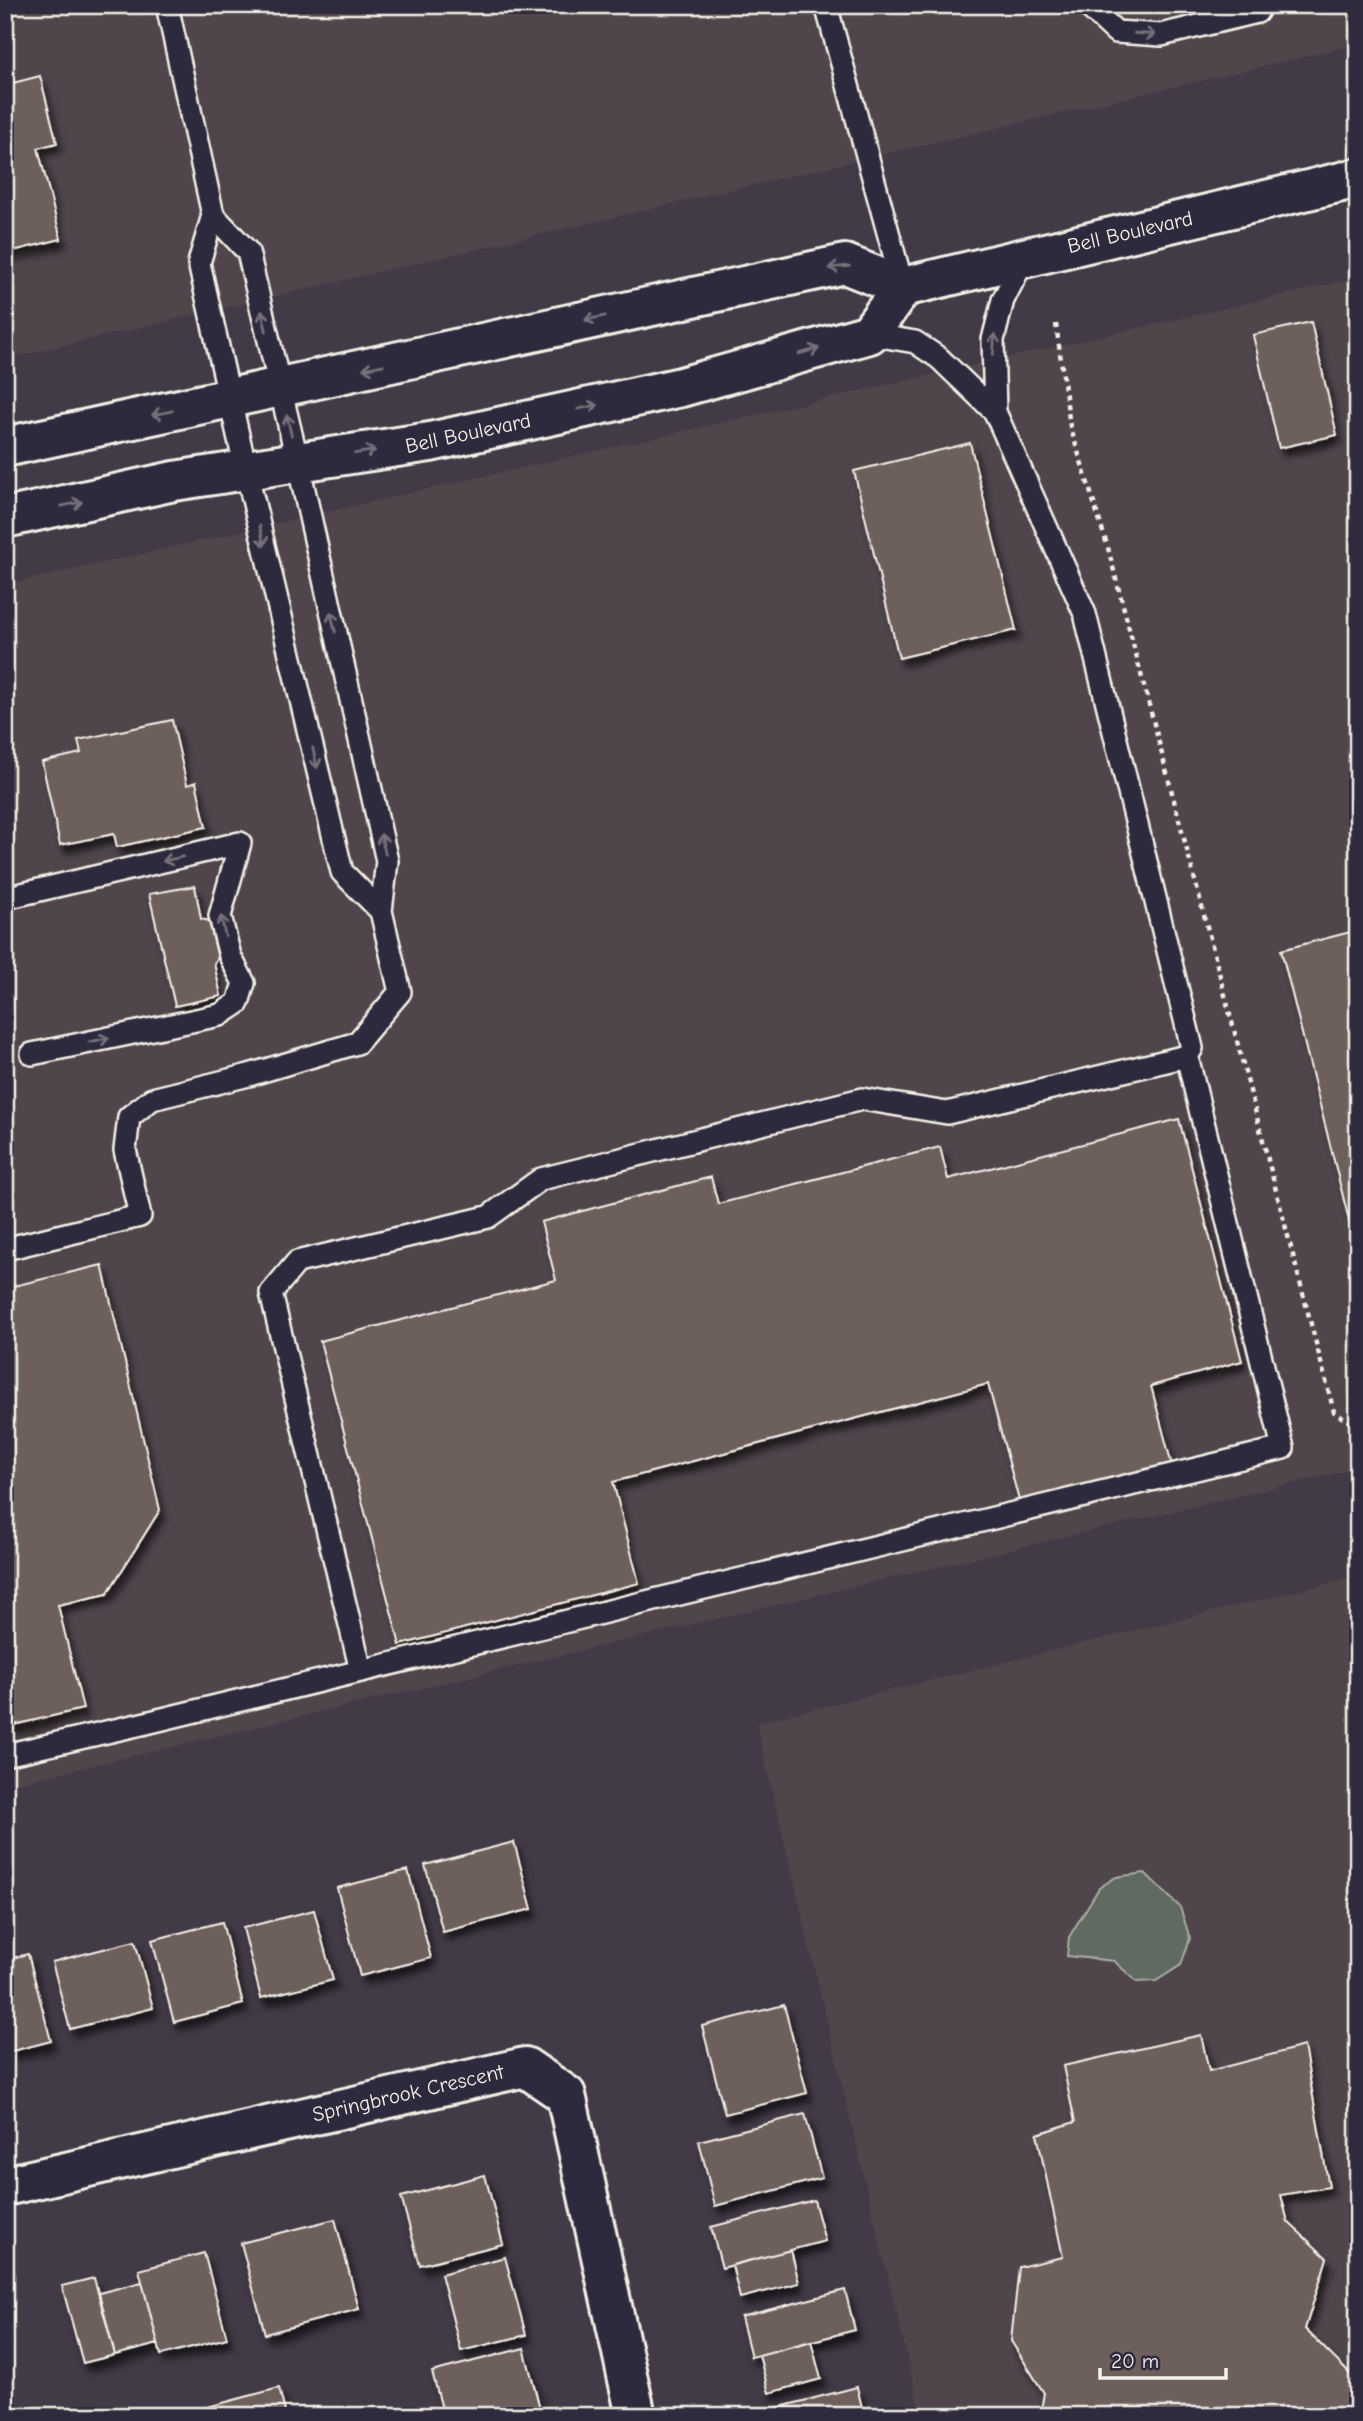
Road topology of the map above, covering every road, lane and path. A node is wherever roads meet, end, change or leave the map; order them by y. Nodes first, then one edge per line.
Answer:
1 (167, 5) edge
2 (826, 5) edge
3 (1087, 5) edge
4 (1261, 5) edge
5 (1358, 178) edge
6 (213, 215) junction
7 (1025, 257) junction
8 (903, 287) junction
9 (1056, 324) dead end
10 (869, 334) junction
11 (280, 387) junction
12 (229, 398) junction
13 (995, 412) junction
14 (5, 447) edge
15 (298, 463) junction
16 (246, 470) junction
17 (5, 518) edge
18 (5, 898) edge
19 (381, 911) junction
20 (32, 1054) dead end
21 (1187, 1056) junction
22 (5, 1249) edge
23 (1358, 1428) edge
24 (361, 1671) junction
25 (5, 1755) edge
26 (5, 2186) edge
27 (636, 2416) edge

1 - 6 lane
2 - 8 lane
3 -> 4 lane
5 - 7 main road, Bell Boulevard
11 -> 6 lane
6 - 12 lane
7 - 8 main road, Bell Boulevard
13 -> 7 lane
8 - 10 main road
8 -> 11 main road
9 - 23 path
10 - 13 lane
15 -> 10 main road, Bell Boulevard
11 - 12 main road
15 -> 11 lane
12 -> 14 main road
12 - 16 lane
13 - 21 lane
15 - 16 main road, Bell Boulevard
19 -> 15 lane
17 -> 16 main road, Bell Boulevard
16 -> 19 lane
20 -> 18 lane
19 - 22 lane
21 - 24 lane
21 - 24 lane
24 - 25 lane
26 - 27 main road, Springbrook Crescent

